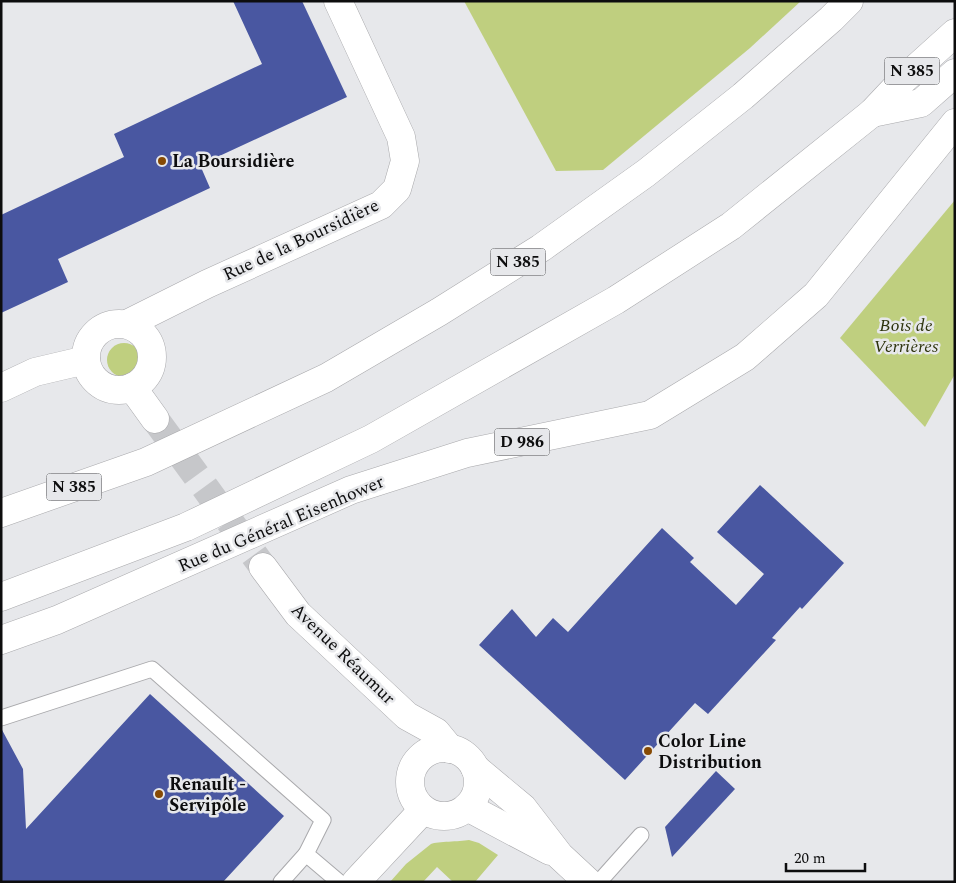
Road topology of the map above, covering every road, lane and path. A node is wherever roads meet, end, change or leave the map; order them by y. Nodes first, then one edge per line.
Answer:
1 (338, 1) edge
2 (849, 1) edge
3 (955, 33) edge
4 (955, 73) edge
5 (872, 113) junction
6 (955, 123) edge
7 (127, 324) junction
8 (86, 360) junction
9 (132, 387) junction
10 (1, 388) edge
11 (154, 419) tunnel mouth
12 (1, 513) edge
13 (263, 567) tunnel mouth
14 (1, 598) edge
15 (1, 640) edge
16 (407, 716) junction
17 (1, 718) edge
18 (450, 749) junction
19 (419, 759) junction
20 (475, 768) junction
21 (467, 807) junction
22 (424, 810) junction
23 (641, 834) dead end
24 (306, 854) junction
25 (560, 856) junction
26 (282, 882) edge
27 (339, 882) edge
28 (356, 882) edge
29 (588, 882) edge
30 (599, 882) edge

1 - 7 main road, Rue de la Boursidière
2 - 12 main road, N 385
3 - 5 main road, N 385
4 - 5 main road
5 - 14 main road, N 385
6 - 15 main road, Rue du Général Eisenhower / D 986
7 - 8 main road, Rue de la Boursidière
7 - 9 main road
8 - 9 main road
8 - 10 main road
9 - 11 main road
13 - 16 main road, Avenue Réaumur
16 - 18 main road, Avenue Réaumur
16 - 19 main road, Avenue Réaumur
17 - 24 lane
18 - 19 main road
18 - 20 main road
19 - 22 main road
20 - 21 main road
20 - 25 main road
21 - 22 main road
21 - 25 main road
22 - 28 main road
23 - 30 lane
24 - 26 lane
24 - 27 lane
25 - 29 main road

